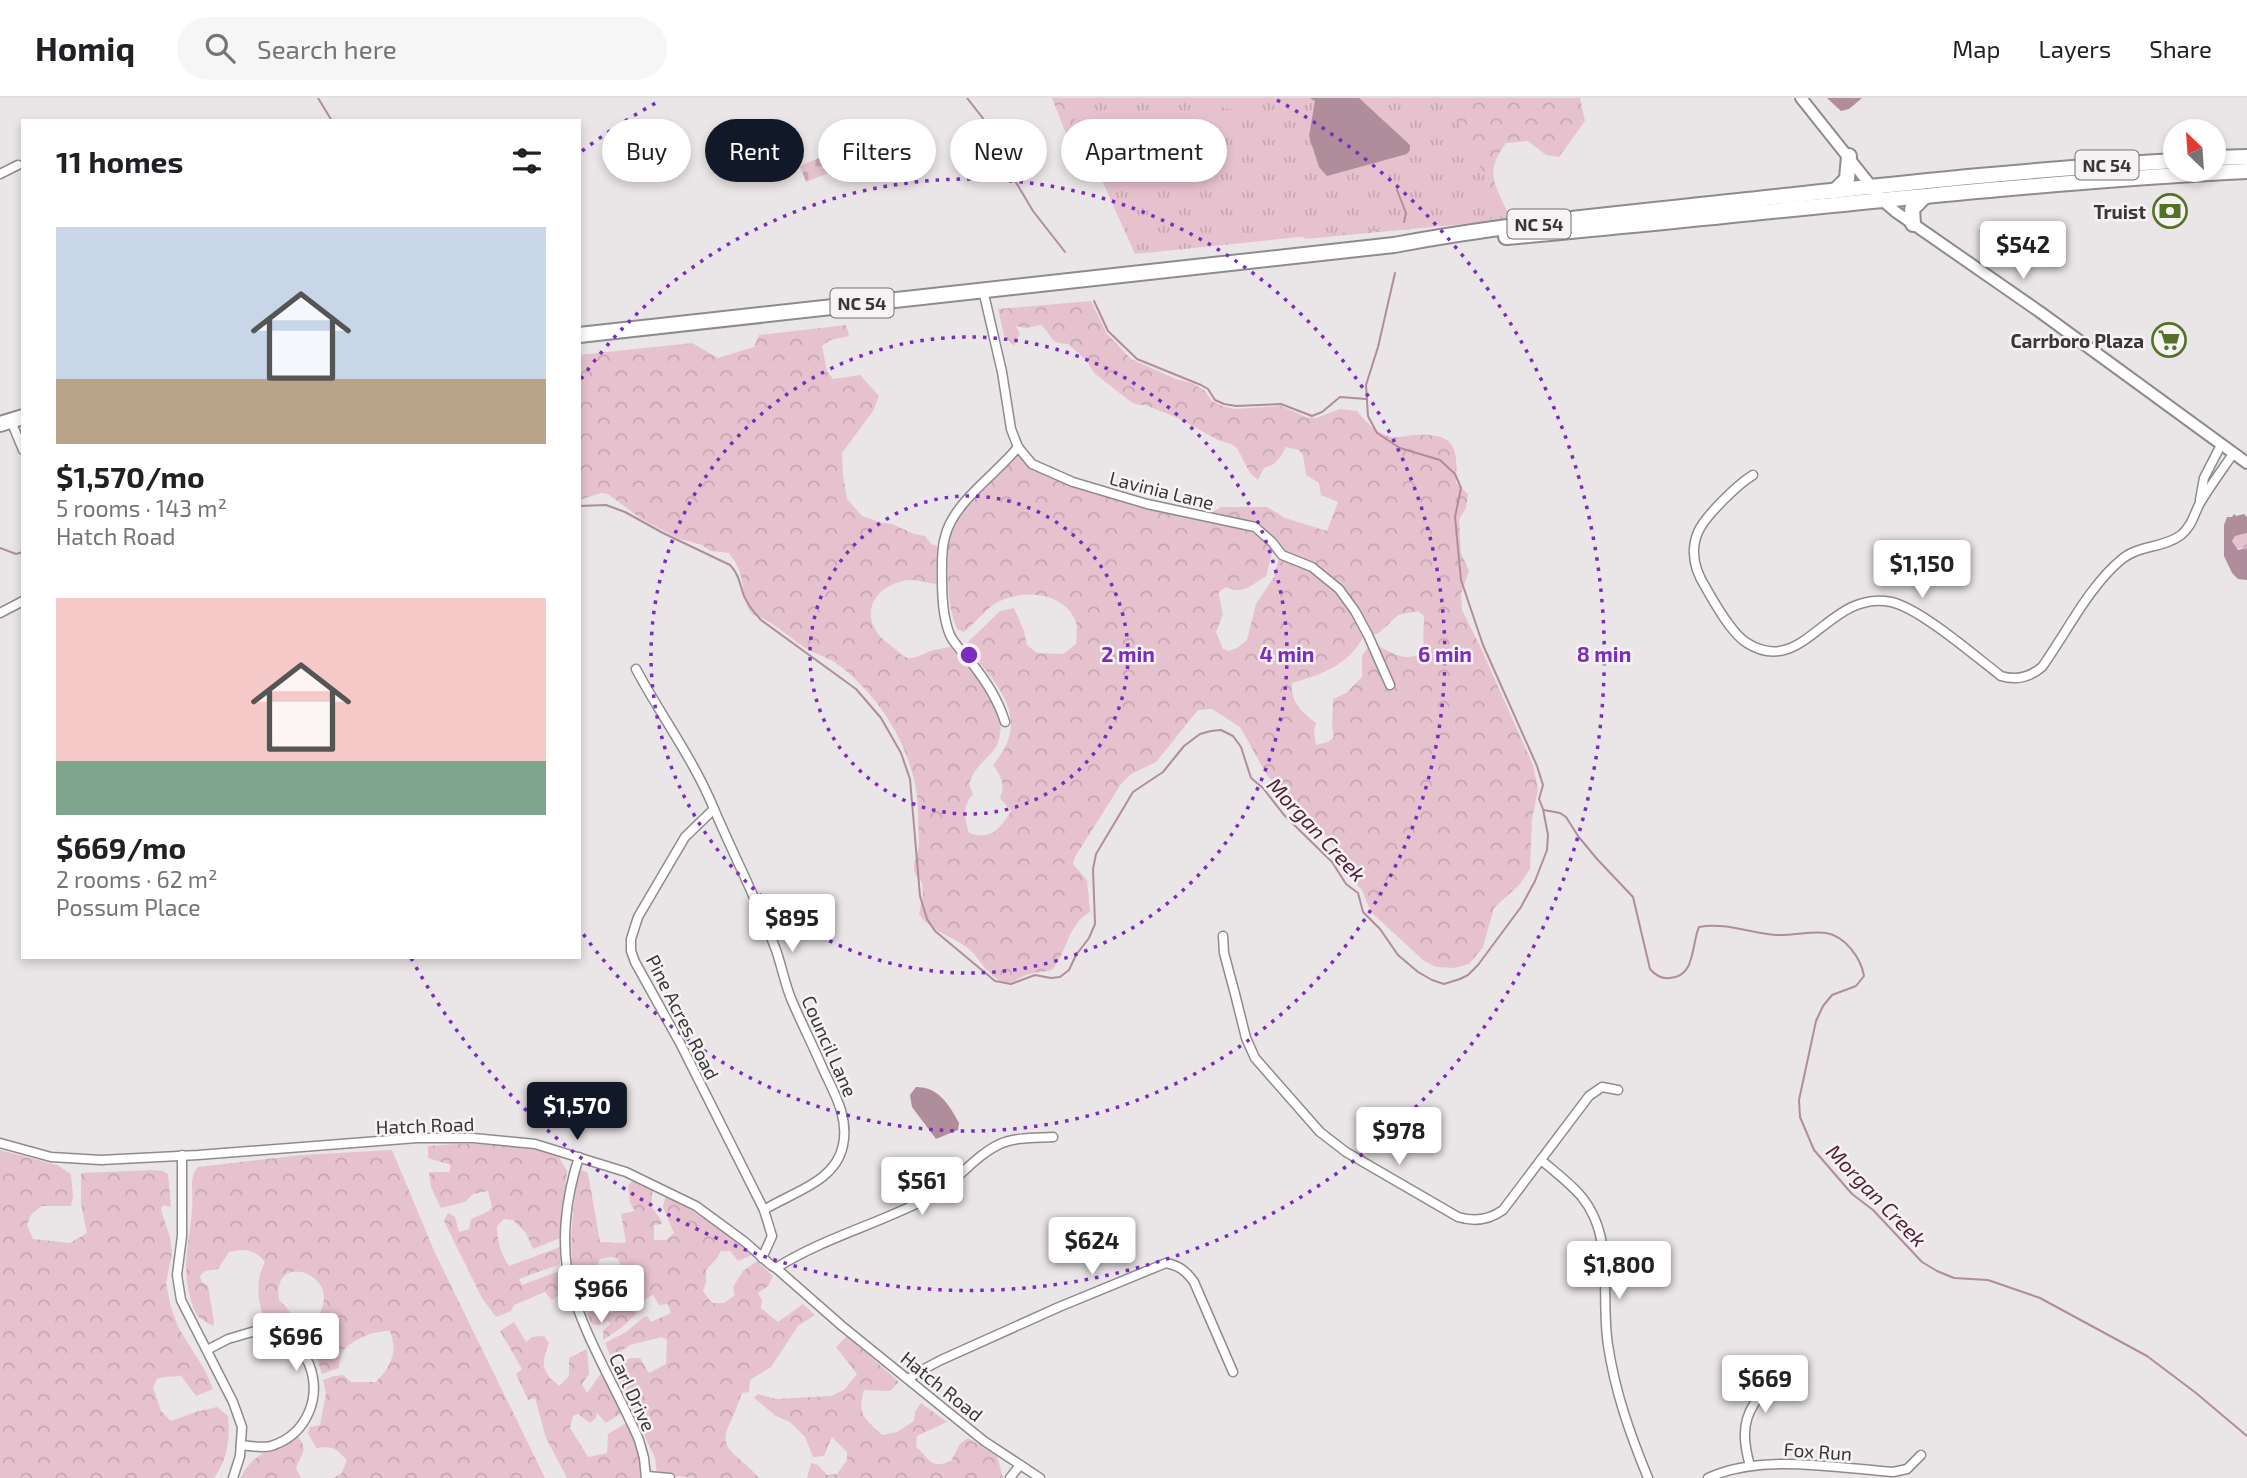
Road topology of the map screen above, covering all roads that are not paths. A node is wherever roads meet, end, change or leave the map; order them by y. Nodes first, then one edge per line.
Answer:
1 (1801, 98) edge
2 (1849, 156) junction
3 (2247, 157) edge
4 (2226, 158) edge
5 (2163, 162) edge
6 (18, 165) dead end
7 (2247, 171) edge
8 (0, 174) edge
9 (1874, 187) junction
10 (1834, 191) junction
11 (1927, 196) junction
12 (1883, 201) junction
13 (1913, 224) junction
14 (1394, 245) junction
15 (983, 290) junction
16 (581, 335) edge
17 (15, 422) edge
18 (21, 443) edge
19 (2221, 445) junction
20 (1018, 447) junction
21 (2233, 454) junction
22 (2247, 463) edge
23 (1753, 475) dead end
24 (2200, 503) junction
25 (21, 602) edge
26 (0, 613) edge
27 (636, 669) dead end
28 (1390, 685) dead end
29 (1005, 722) dead end
30 (714, 809) junction
31 (1223, 936) dead end
32 (1618, 1090) dead end
33 (1053, 1137) dead end
34 (0, 1143) edge
35 (182, 1155) junction
36 (579, 1157) junction
37 (1541, 1160) junction
38 (764, 1210) junction
39 (762, 1258) junction
40 (776, 1268) junction
41 (207, 1350) junction
42 (1774, 1369) dead end
43 (1233, 1372) dead end
44 (908, 1379) junction
45 (241, 1445) junction
46 (1921, 1455) dead end
47 (1020, 1465) junction
48 (1750, 1466) junction
49 (647, 1477) edge
50 (233, 1478) edge
51 (670, 1478) edge
52 (1010, 1478) edge
53 (1040, 1478) edge
54 (1648, 1478) edge
55 (1708, 1478) edge

1 - 2 street
2 - 9 street
2 - 10 highway
3 - 4 highway
5 - 9 highway, NC 54
6 - 8 street
7 - 11 highway, NC 54
9 - 10 highway, NC 54
9 - 12 street
10 - 14 highway, NC 54
11 - 12 highway, NC 54
11 - 13 highway
12 - 13 street
12 - 14 highway, NC 54
13 - 19 street
14 - 15 highway, NC 54
15 - 16 highway, NC 54
15 - 20 street
17 - 18 street
19 - 21 street
19 - 24 street
20 - 28 street, Lavinia Lane
20 - 29 street
21 - 22 street
21 - 24 street
23 - 24 street
25 - 26 street
27 - 30 street, Council Lane
30 - 38 street, Pine Acres Road
30 - 38 street, Council Lane
31 - 37 street
32 - 37 street
33 - 40 street
34 - 35 street, Hatch Road
35 - 36 street, Hatch Road
35 - 41 street
36 - 39 street, Hatch Road
36 - 49 street, Carl Drive
37 - 54 street
38 - 39 street
39 - 40 street, Hatch Road
40 - 44 street, Hatch Road
41 - 45 street
41 - 45 street
42 - 48 street
43 - 44 street
44 - 47 street, Hatch Road
45 - 50 street
46 - 48 street, Fox Run
47 - 52 street
47 - 53 street, Hatch Road
48 - 55 street, Fox Run
49 - 51 street

